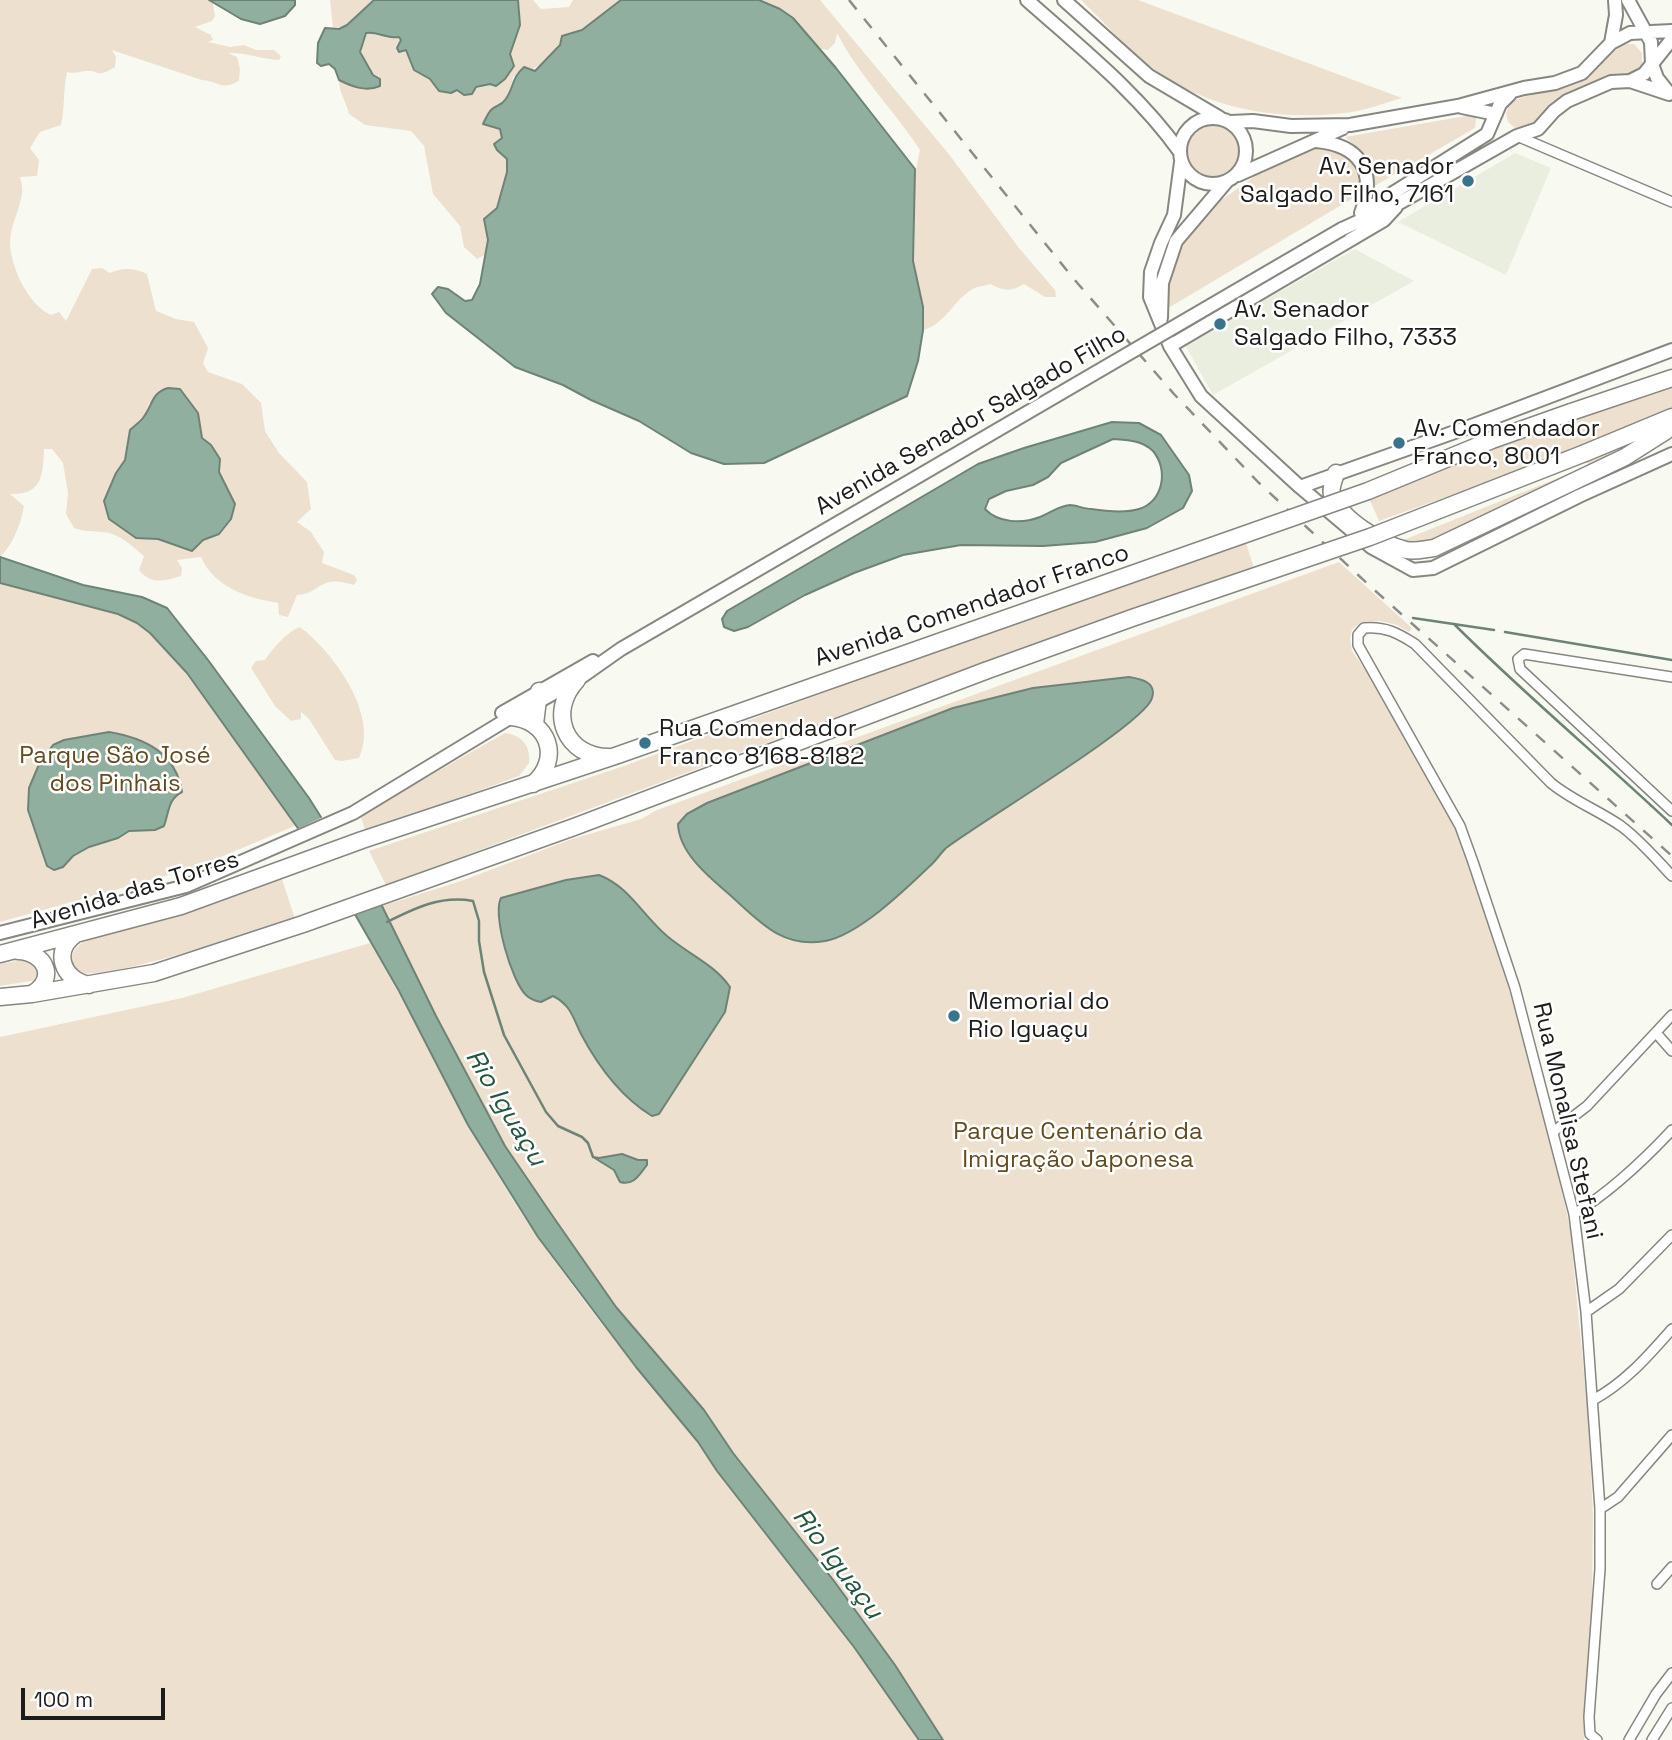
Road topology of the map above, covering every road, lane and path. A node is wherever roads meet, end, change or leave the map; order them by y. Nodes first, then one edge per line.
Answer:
1 (1027, 0) edge
2 (1064, 0) edge
3 (1615, 0) edge
4 (1628, 0) edge
5 (1672, 31) edge
6 (1646, 32) junction
7 (1672, 39) edge
8 (1611, 43) junction
9 (1652, 64) junction
10 (1630, 81) junction
11 (1513, 91) junction
12 (1670, 94) edge
13 (1458, 106) junction
14 (1496, 114) junction
15 (1225, 120) junction
16 (1350, 125) junction
17 (1517, 136) junction
18 (1312, 140) junction
19 (1181, 157) junction
20 (1231, 179) junction
21 (1401, 202) junction
22 (1672, 202) edge
23 (1361, 213) junction
24 (1342, 229) junction
25 (1161, 322) junction
26 (1170, 346) junction
27 (1672, 350) edge
28 (1672, 377) edge
29 (1672, 417) edge
30 (1672, 423) edge
31 (1668, 458) edge
32 (1328, 476) junction
33 (1300, 486) junction
34 (1313, 498) junction
35 (621, 649) junction
36 (1672, 677) edge
37 (577, 680) junction
38 (538, 697) junction
39 (511, 717) junction
40 (535, 724) junction
41 (471, 741) junction
42 (618, 755) junction
43 (533, 784) junction
44 (1672, 811) edge
45 (283, 868) joint
46 (1672, 876) edge
47 (78, 932) junction
48 (0, 933) edge
49 (18, 951) junction
50 (0, 954) edge
51 (89, 985) junction
52 (32, 994) junction
53 (0, 997) edge
54 (1672, 1015) edge
55 (1657, 1034) junction
56 (1672, 1051) edge
57 (1672, 1130) edge
58 (1553, 1132) junction
59 (1574, 1214) junction
60 (1672, 1235) edge
61 (1586, 1312) junction
62 (1672, 1329) edge
63 (1593, 1400) junction
64 (1672, 1436) edge
65 (1600, 1508) junction
66 (1672, 1567) edge
67 (1657, 1584) dead end
68 (1672, 1673) edge
69 (1672, 1708) edge
70 (1593, 1737) edge
71 (1629, 1740) edge
72 (1652, 1740) edge

1 - 19 main road
2 - 15 main road
3 - 8 main road
4 - 6 main road
5 - 6 main road
6 - 8 main road
6 - 9 main road
7 - 9 main road, Avenida Senador Salgado Filho
8 - 11 main road
9 - 10 main road, Avenida Senador Salgado Filho
9 - 12 main road
10 - 12 main road
10 - 17 main road, Avenida Senador Salgado Filho
11 - 13 main road
11 - 14 main road, Avenida Senador Salgado Filho
13 - 14 main road
13 - 16 main road
14 - 17 main road
14 - 23 main road, Avenida Senador Salgado Filho
15 - 16 main road
15 - 19 main road
15 - 20 main road
16 - 18 main road
17 - 21 main road, Avenida Senador Salgado Filho
17 - 22 street
18 - 20 main road
18 - 23 main road
19 - 20 main road
19 - 25 main road
20 - 25 main road
21 - 24 main road, Avenida Senador Salgado Filho
21 - 26 main road
23 - 24 main road, Avenida Senador Salgado Filho
24 - 35 main road, Avenida Senador Salgado Filho, bridge
25 - 26 main road
26 - 33 main road
27 - 32 main road
28 - 42 highway, Avenida Comendador Franco, bridge
29 - 51 highway, bridge
30 - 32 highway
31 - 34 main road
32 - 33 main road
32 - 34 main road
33 - 34 main road
35 - 37 main road, Avenida Senador Salgado Filho
35 - 38 main road, Avenida Senador Salgado Filho
36 - 44 street
37 - 38 main road, Avenida Senador Salgado Filho
37 - 42 highway
38 - 39 main road, Avenida Senador Salgado Filho
38 - 40 highway
38 - 41 main road, Avenida Senador Salgado Filho
39 - 40 highway
39 - 41 main road, Avenida Senador Salgado Filho
40 - 43 highway
41 - 48 main road, Avenida Senador Salgado Filho
42 - 43 highway, Avenida Comendador Franco
43 - 45 highway, Avenida Comendador Franco
45 - 47 highway, Avenida das Torres
46 - 58 street, Rua Monalisa Stefani
47 - 49 highway, Avenida das Torres
47 - 51 highway
49 - 50 highway, Avenida das Torres
49 - 52 highway
51 - 52 highway
52 - 53 highway
54 - 55 street
55 - 56 street
55 - 58 street
57 - 59 street
58 - 59 street, Rua Monalisa Stefani
59 - 61 street, Rua Monalisa Stefani
60 - 61 street
61 - 63 street, Rua Monalisa Stefani
62 - 63 street
63 - 65 street, Rua Monalisa Stefani
64 - 65 street
65 - 70 street, Rua Monalisa Stefani
66 - 67 street
68 - 71 street
69 - 72 street

